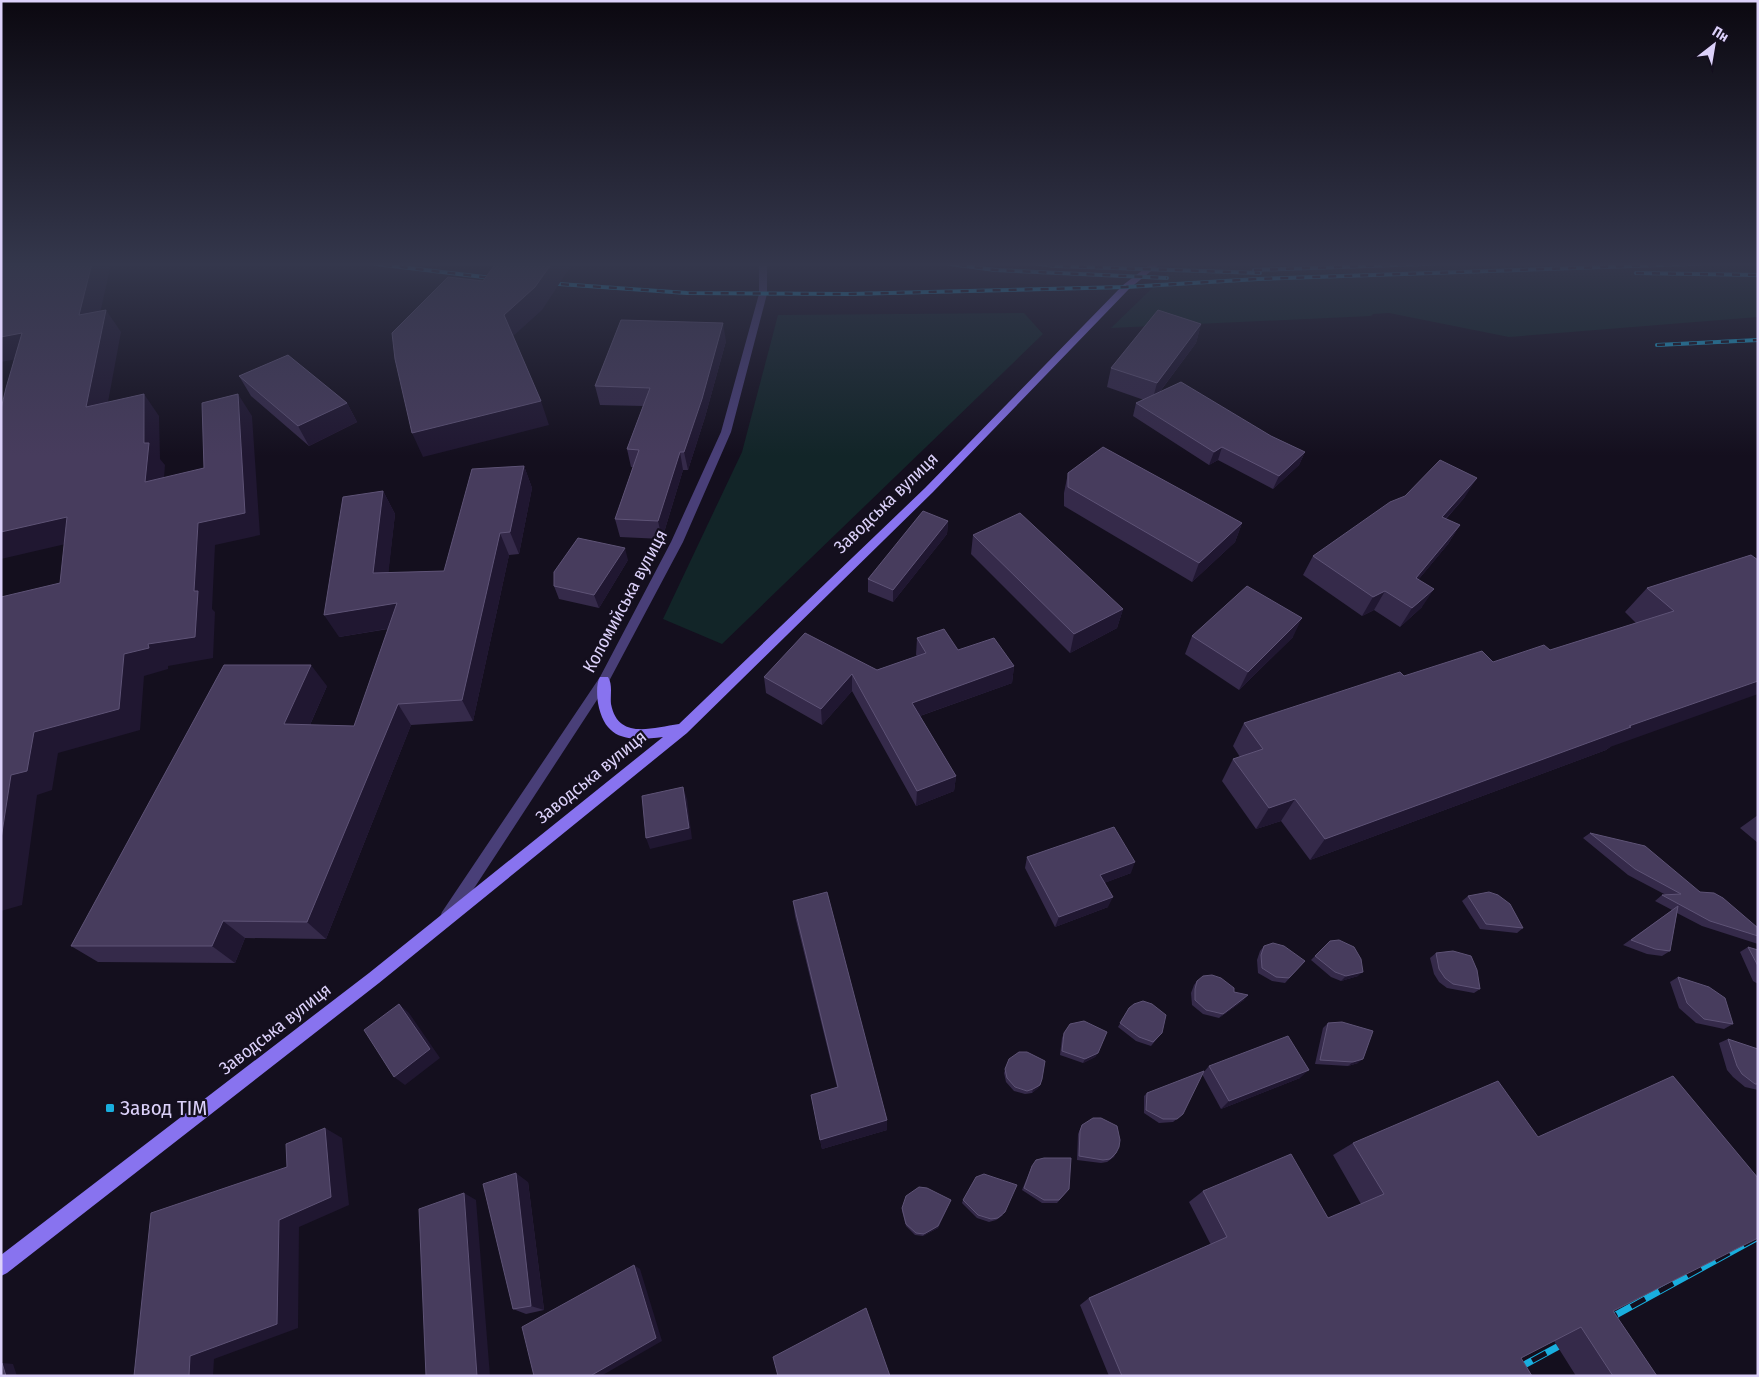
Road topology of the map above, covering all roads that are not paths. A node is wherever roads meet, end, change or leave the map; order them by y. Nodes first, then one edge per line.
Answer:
1 (754, 327) edge
2 (1087, 327) edge
3 (604, 680) junction
4 (682, 729) junction
5 (443, 923) junction
6 (1, 1267) edge

1 - 3 street, Коломийська вулиця
2 - 4 main road, Заводська вулиця
3 - 4 main road
3 - 5 street, Коломийська вулиця
4 - 5 main road, Заводська вулиця
5 - 6 main road, Заводська вулиця

